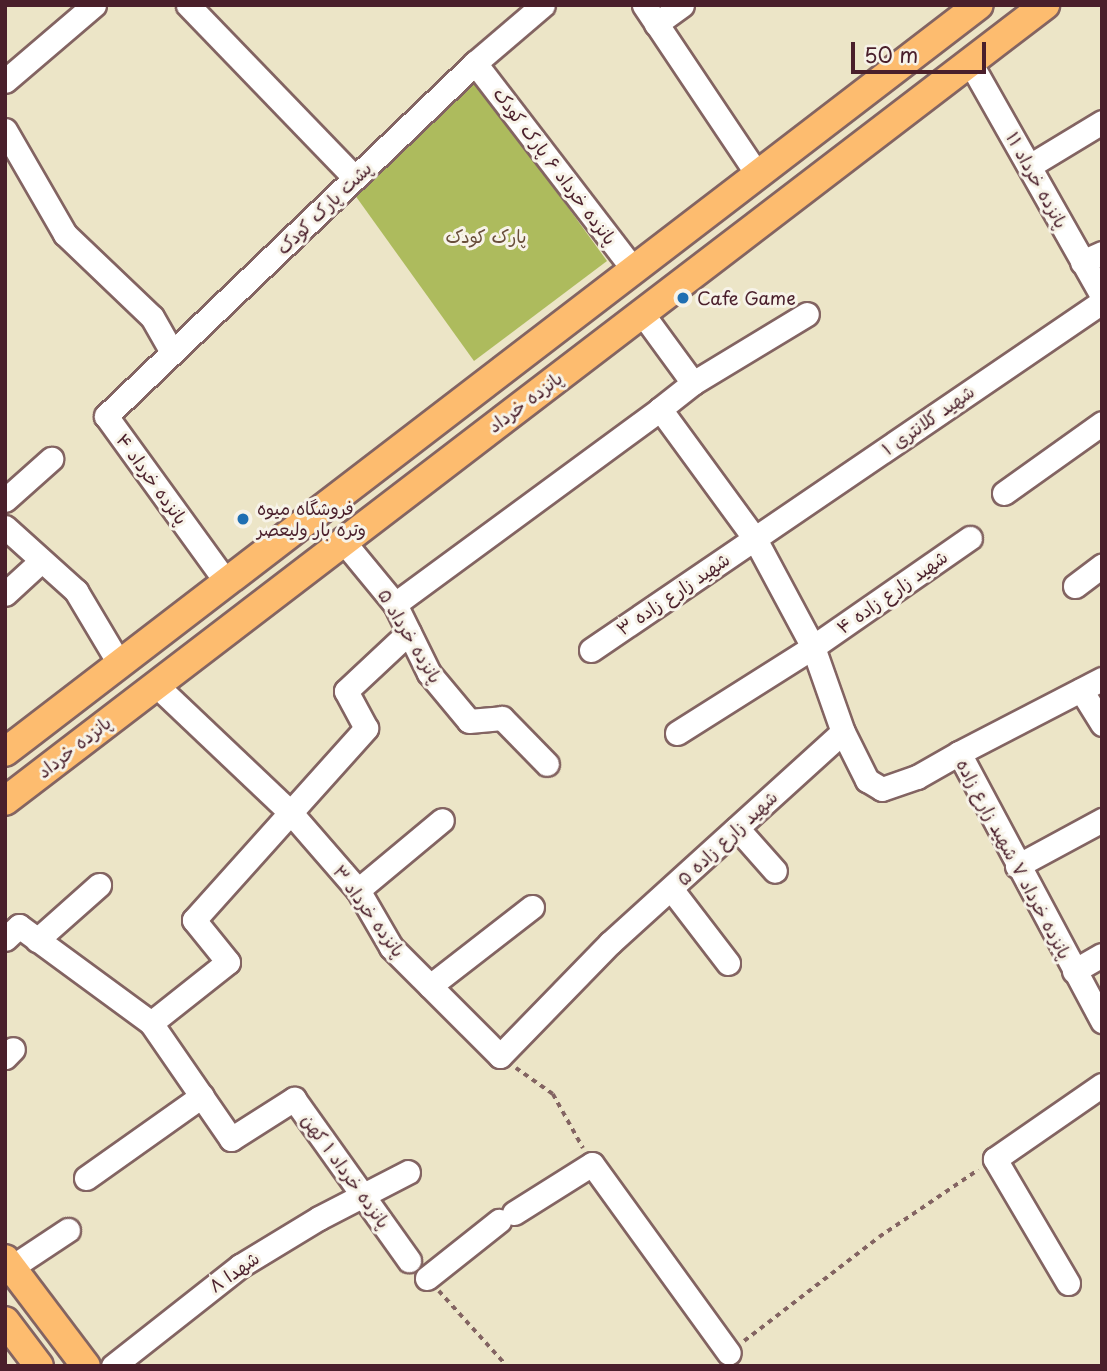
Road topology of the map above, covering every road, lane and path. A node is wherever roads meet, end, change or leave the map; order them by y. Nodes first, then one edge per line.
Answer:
1 (94, 5) edge
2 (188, 5) edge
3 (543, 5) edge
4 (682, 5) edge
5 (979, 5) edge
6 (1045, 5) edge
7 (650, 15) edge
8 (475, 63) junction
9 (971, 64) junction
10 (5, 81) edge
11 (1102, 122) edge
12 (5, 130) edge
13 (1031, 165) junction
14 (758, 175) junction
15 (355, 178) junction
16 (1092, 258) edge
17 (634, 270) junction
18 (1102, 296) edge
19 (1102, 302) edge
20 (807, 314) dead end
21 (644, 316) junction
22 (172, 352) junction
23 (693, 383) junction
24 (660, 409) junction
25 (1102, 423) edge
26 (51, 459) dead end
27 (1004, 493) dead end
28 (5, 500) edge
29 (5, 527) edge
30 (970, 538) dead end
31 (755, 539) junction
32 (343, 541) junction
33 (41, 561) junction
34 (1102, 566) edge
35 (227, 583) junction
36 (1075, 586) dead end
37 (5, 594) edge
38 (395, 604) junction
39 (409, 632) junction
40 (813, 647) junction
41 (591, 650) dead end
42 (119, 663) junction
43 (1102, 679) edge
44 (155, 684) junction
45 (1081, 690) junction
46 (1102, 724) edge
47 (843, 732) junction
48 (677, 733) dead end
49 (5, 752) edge
50 (959, 753) junction
51 (547, 764) dead end
52 (5, 801) edge
53 (292, 813) junction
54 (442, 820) dead end
55 (1102, 820) edge
56 (737, 828) junction
57 (1017, 866) junction
58 (775, 871) dead end
59 (99, 885) dead end
60 (358, 890) junction
61 (672, 890) junction
62 (532, 907) dead end
63 (5, 939) edge
64 (37, 940) junction
65 (1102, 955) edge
66 (728, 963) dead end
67 (1074, 971) junction
68 (430, 986) junction
69 (1102, 1021) edge
70 (151, 1023) junction
71 (500, 1056) junction
72 (1102, 1085) edge
73 (202, 1096) junction
74 (995, 1159) junction
75 (592, 1164) junction
76 (408, 1172) dead end
77 (86, 1178) dead end
78 (364, 1194) junction
79 (68, 1230) dead end
80 (409, 1259) dead end
81 (9, 1263) edge
82 (427, 1278) joint
83 (1068, 1283) dead end
84 (9, 1331) edge
85 (729, 1353) joint
86 (39, 1366) edge
87 (86, 1366) edge
88 (113, 1366) edge
89 (507, 1366) edge

1 - 10 street
2 - 15 street
3 - 8 street, پشت پارک کودک
4 - 7 street
5 - 14 main road
6 - 9 main road, پانزده خرداد
7 - 14 street
8 - 15 street, پشت پارک کودک
8 - 17 street, پانزده خرداد ۶ پارک کودک
9 - 13 street, پانزده خرداد ۱۱
9 - 21 main road, پانزده خرداد
11 - 13 street
12 - 22 street
13 - 16 street, پانزده خرداد ۱۱
14 - 17 main road
15 - 22 street, پشت پارک کودک
16 - 18 street, پانزده خرداد ۱۱
17 - 35 main road
19 - 31 street, شهید کلانتری ۱
20 - 23 street
21 - 23 street
21 - 32 main road, پانزده خرداد
22 - 35 street, پانزده خرداد ۴
23 - 24 street
24 - 31 street, پانزده خرداد ۷ شهید زارع زاده
24 - 38 street
25 - 27 street
26 - 28 street
29 - 33 street
30 - 40 street, شهید زارع زاده ۴
31 - 40 street, پانزده خرداد ۷ شهید زارع زاده
31 - 41 street, شهید زارع زاده ۳
32 - 38 street, پانزده خرداد ۵
32 - 44 main road, پانزده خرداد
33 - 37 street
33 - 42 street
34 - 36 street
35 - 42 main road
38 - 39 street, پانزده خرداد ۵
39 - 51 street, پانزده خرداد ۵
39 - 53 street
40 - 47 street, پانزده خرداد ۷ شهید زارع زاده
40 - 48 street, شهید زارع زاده ۴
42 - 49 main road
43 - 45 street
44 - 52 main road, پانزده خرداد
44 - 53 street, پانزده خرداد ۳
45 - 46 street
45 - 50 street
47 - 50 street, پانزده خرداد ۷ شهید زارع زاده
47 - 56 street, شهید زارع زاده ۵
50 - 57 street, پانزده خرداد ۷ شهید زارع زاده
53 - 60 street, پانزده خرداد ۳
53 - 70 street
54 - 60 street
55 - 57 street
56 - 58 street
56 - 61 street, شهید زارع زاده ۵
57 - 67 street, پانزده خرداد ۷ شهید زارع زاده
59 - 64 street
60 - 68 street, پانزده خرداد ۳
61 - 66 street
61 - 71 street, شهید زارع زاده ۵
62 - 68 street
63 - 64 street, پانزده خرداد ۱ کهن
64 - 70 street, پانزده خرداد ۱ کهن
65 - 67 street
67 - 69 street, پانزده خرداد ۷ شهید زارع زاده
68 - 71 street, پانزده خرداد ۳
70 - 73 street, پانزده خرداد ۱ کهن
71 - 75 path
72 - 74 street
73 - 77 street
73 - 78 street, پانزده خرداد ۱ کهن
74 - 83 street
74 - 85 path
75 - 82 street
75 - 85 street
76 - 78 street, شهدا ۸
78 - 80 street, پانزده خرداد ۱ کهن
78 - 88 street, شهدا ۸
79 - 81 street
81 - 87 main road
82 - 89 path
84 - 86 main road

